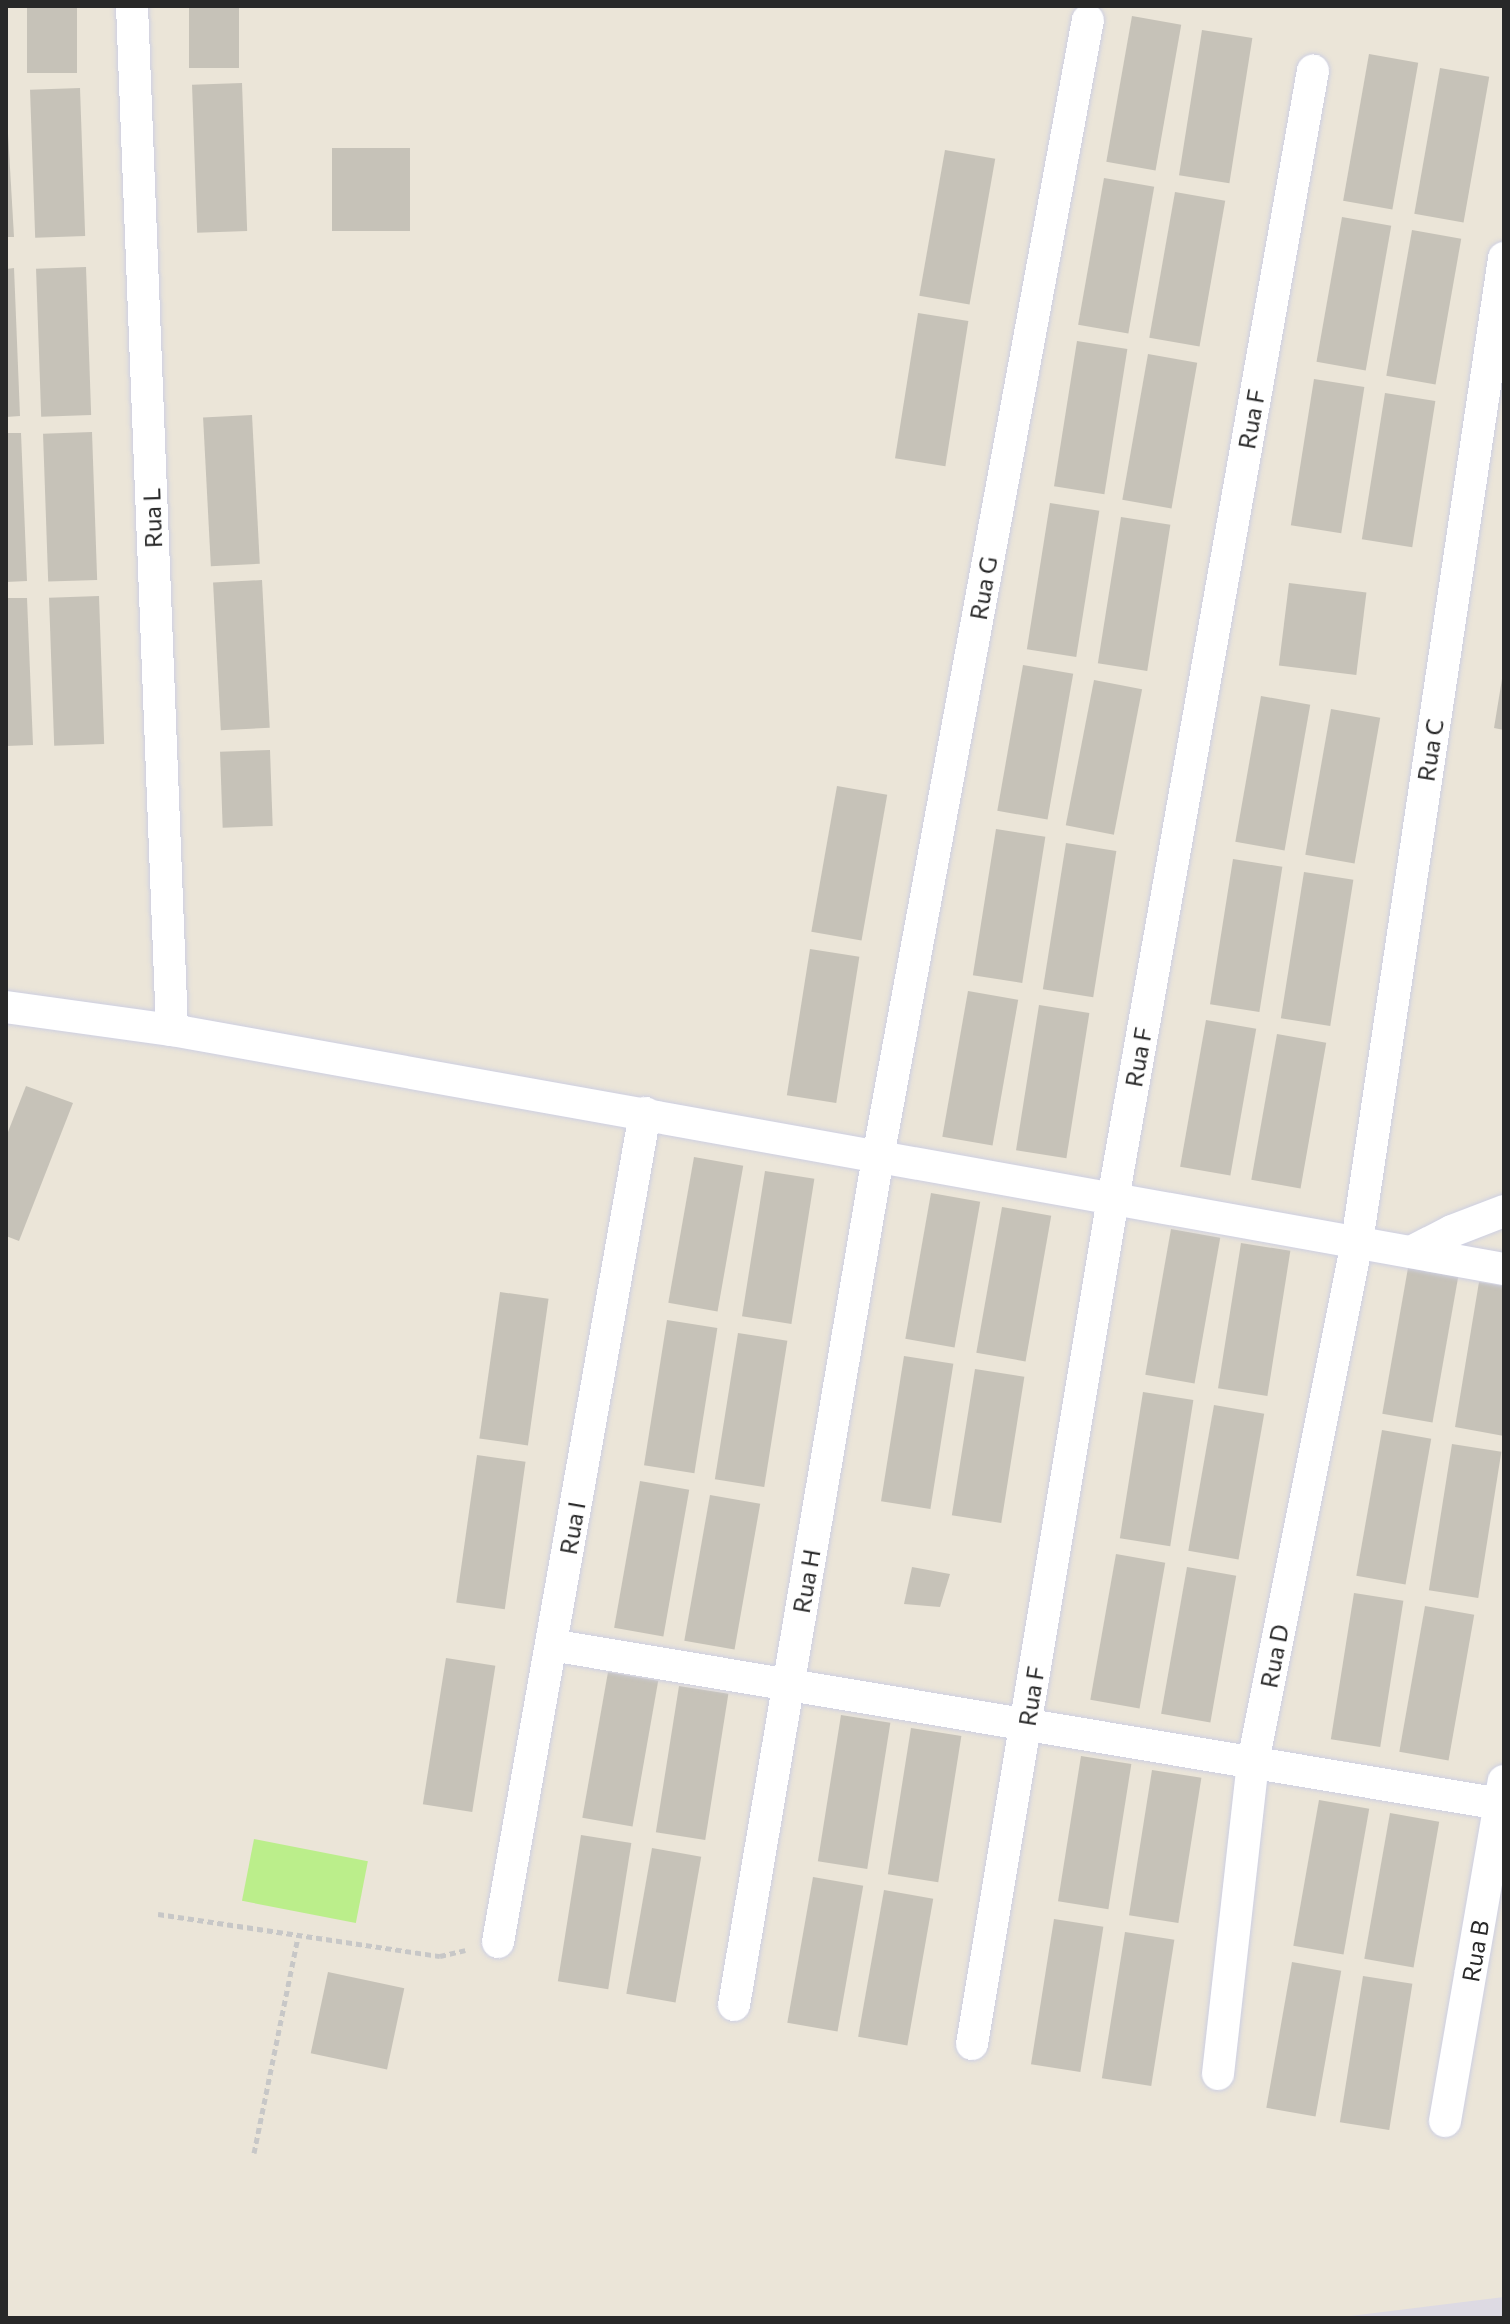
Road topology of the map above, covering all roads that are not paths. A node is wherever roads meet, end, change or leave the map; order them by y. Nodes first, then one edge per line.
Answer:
1 (132, 6) edge
2 (1088, 20) dead end
3 (1313, 71) dead end
4 (1504, 258) edge
5 (6, 1008) edge
6 (172, 1030) junction
7 (645, 1113) junction
8 (878, 1157) junction
9 (1113, 1199) junction
10 (1504, 1211) edge
11 (1357, 1242) junction
12 (1411, 1252) junction
13 (1504, 1269) edge
14 (551, 1645) junction
15 (789, 1682) junction
16 (1026, 1724) junction
17 (1253, 1762) junction
18 (1502, 1792) edge
19 (498, 1942) road end
20 (734, 2005) dead end
21 (972, 2044) dead end
22 (1218, 2074) dead end
23 (1445, 2121) dead end

1 - 6 street, Rua L
2 - 8 street, Rua G
3 - 9 street, Rua F
4 - 11 street, Rua C
5 - 6 street
6 - 7 street
7 - 8 street
7 - 14 street, Rua I
8 - 9 street
8 - 15 street, Rua H
9 - 11 street
9 - 16 street, Rua F
10 - 12 street
11 - 12 street
11 - 17 street, Rua D
12 - 13 street
14 - 15 street
14 - 19 street, Rua I
15 - 16 street
15 - 20 street, Rua H
16 - 17 street
16 - 21 street, Rua F
17 - 18 street
17 - 22 street, Rua D
18 - 23 street, Rua B

